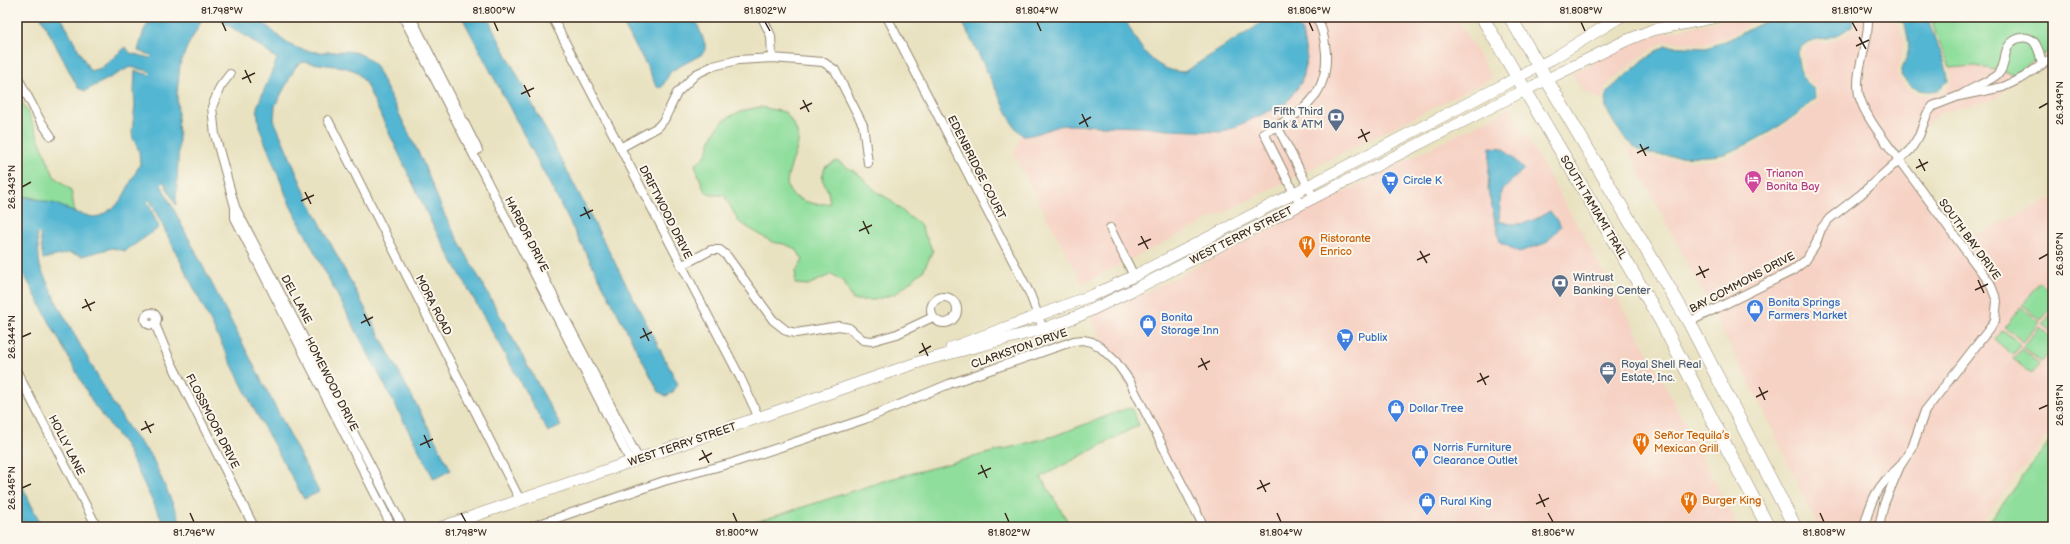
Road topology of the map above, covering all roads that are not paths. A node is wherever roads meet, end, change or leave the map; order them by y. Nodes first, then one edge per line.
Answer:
1 (403, 17) edge
2 (411, 17) edge
3 (552, 17) edge
4 (762, 17) edge
5 (886, 17) edge
6 (1316, 17) edge
7 (1482, 17) edge
8 (1510, 17) edge
9 (1620, 17) edge
10 (1718, 17) edge
11 (1868, 17) edge
12 (2053, 57) edge
13 (772, 58) junction
14 (1539, 65) junction
15 (2042, 65) junction
16 (230, 74) dead end
17 (17, 76) edge
18 (1518, 77) junction
19 (1548, 80) junction
20 (1526, 90) junction
21 (1959, 96) junction
22 (328, 120) dead end
23 (1277, 126) junction
24 (51, 136) dead end
25 (620, 148) junction
26 (1900, 160) junction
27 (868, 163) dead end
28 (1307, 185) junction
29 (1294, 192) junction
30 (1314, 198) junction
31 (1300, 205) junction
32 (235, 207) junction
33 (1110, 228) dead end
34 (681, 266) junction
35 (1134, 276) junction
36 (1038, 316) junction
37 (933, 317) dead end
38 (1689, 322) junction
39 (155, 324) dead end
40 (1043, 329) junction
41 (922, 361) junction
42 (17, 372) edge
43 (759, 418) junction
44 (635, 461) junction
45 (1900, 466) junction
46 (520, 500) junction
47 (97, 527) edge
48 (254, 527) edge
49 (392, 527) edge
50 (403, 527) edge
51 (442, 527) edge
52 (531, 527) edge
53 (1204, 527) edge
54 (1768, 527) edge
55 (1795, 527) edge
56 (1864, 527) edge
57 (1879, 527) edge

1 - 44 street, HARBOR DRIVE
2 - 44 street, HARBOR DRIVE
3 - 25 street, DRIFTWOOD DRIVE
4 - 13 street
5 - 36 street, EDENBRIDGE COURT
6 - 23 street
7 - 18 main road, SOUTH TAMIAMI TRAIL
8 - 14 main road
9 - 14 street, WEST TERRY STREET
10 - 19 street, WEST TERRY STREET
11 - 26 street, SOUTH BAY DRIVE
12 - 15 street, BAY COMMONS DRIVE
13 - 25 street
13 - 27 street
14 - 18 street, WEST TERRY STREET
14 - 19 main road
15 - 21 street, BAY COMMONS DRIVE
15 - 21 street
16 - 32 street, DEL LANE
17 - 24 street
18 - 20 main road, SOUTH TAMIAMI TRAIL
18 - 28 street, WEST TERRY STREET
19 - 20 street, WEST TERRY STREET
19 - 38 main road
20 - 30 street, WEST TERRY STREET
20 - 54 main road, SOUTH TAMIAMI TRAIL
21 - 26 street, BAY COMMONS DRIVE
22 - 46 street, MORA ROAD
23 - 28 street
23 - 29 street
25 - 34 street, DRIFTWOOD DRIVE
26 - 38 street, BAY COMMONS DRIVE
26 - 45 street, SOUTH BAY DRIVE
28 - 29 street, WEST TERRY STREET
28 - 30 street
29 - 31 street
29 - 35 street, WEST TERRY STREET
30 - 31 street, WEST TERRY STREET
31 - 40 street, WEST TERRY STREET
32 - 49 street, HOMEWOOD DRIVE
32 - 50 street, DEL LANE
33 - 35 street
34 - 37 street
34 - 43 street, DRIFTWOOD DRIVE
35 - 36 street, WEST TERRY STREET
36 - 40 street, EDENBRIDGE COURT
36 - 41 street, WEST TERRY STREET
38 - 55 main road
39 - 48 street, FLOSSMOOR DRIVE
40 - 41 street, WEST TERRY STREET
41 - 43 street, WEST TERRY STREET
42 - 47 street, HOLLY LANE
43 - 44 street, WEST TERRY STREET
44 - 46 street, WEST TERRY STREET
45 - 56 street, SOUTH BAY DRIVE
45 - 57 street, SOUTH BAY DRIVE
46 - 51 street, WEST TERRY STREET
52 - 53 street, CLARKSTON DRIVE

